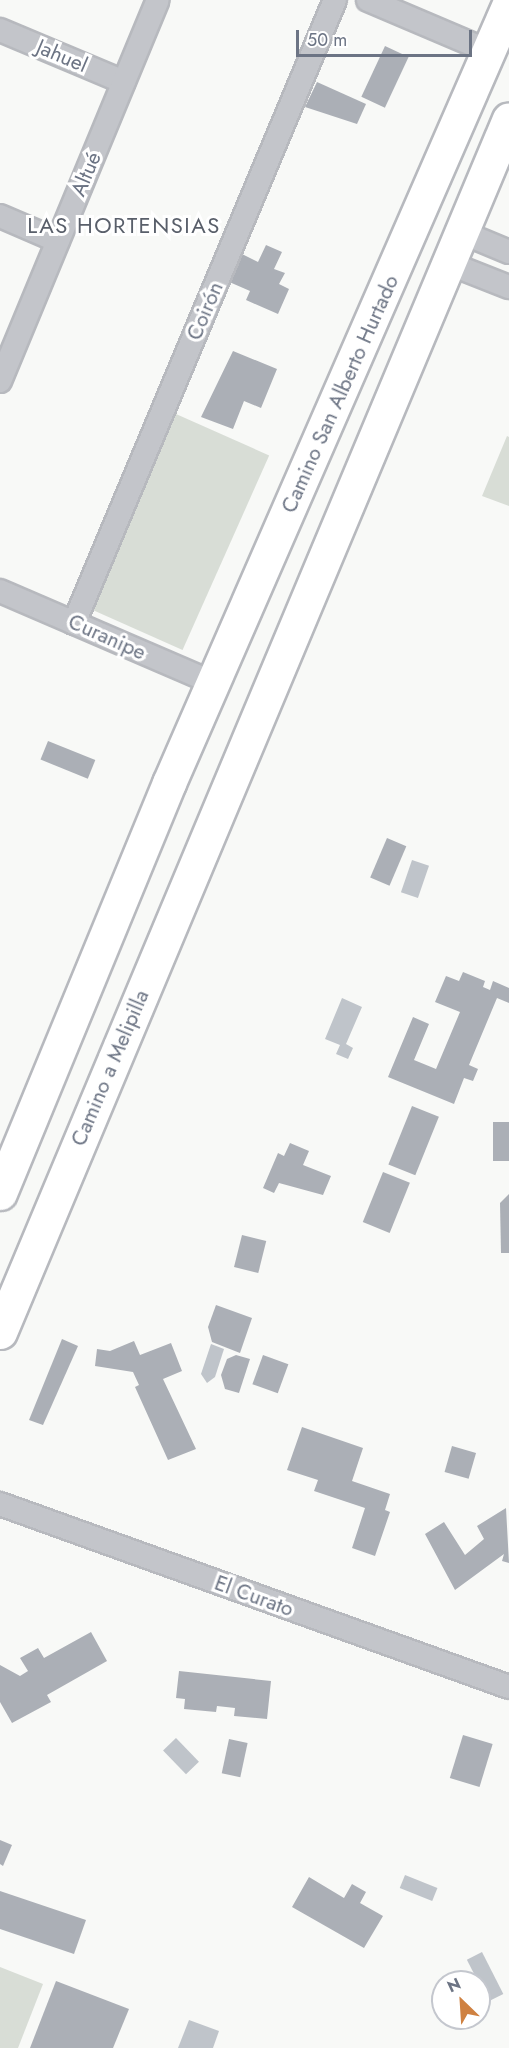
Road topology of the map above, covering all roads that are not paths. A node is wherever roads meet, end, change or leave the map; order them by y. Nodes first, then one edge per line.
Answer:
1 (158, 0) edge
2 (335, 0) edge
3 (368, 0) edge
4 (509, 4) edge
5 (0, 30) edge
6 (488, 51) junction
7 (124, 82) junction
8 (509, 119) edge
9 (0, 216) edge
10 (461, 232) junction
11 (58, 241) junction
12 (509, 252) edge
13 (448, 263) junction
14 (509, 287) edge
15 (0, 381) edge
16 (0, 591) edge
17 (74, 623) junction
18 (214, 683) junction
19 (0, 1193) edge
20 (0, 1332) edge
21 (0, 1504) edge
22 (509, 1687) edge

1 - 7 street, Altué
2 - 17 street, Coirón
3 - 6 street
4 - 6 main road, Camino San Alberto Hurtado
5 - 7 street, Jahuel
6 - 18 main road, Camino San Alberto Hurtado
7 - 11 street, Altué
8 - 10 main road
9 - 11 street
10 - 12 street
10 - 13 main road
11 - 15 street, Altué
13 - 14 street
13 - 20 main road, Camino a Melipilla
16 - 17 street, Curanipe
17 - 18 street, Curanipe
18 - 19 main road, Camino San Alberto Hurtado
21 - 22 street, El Curato

